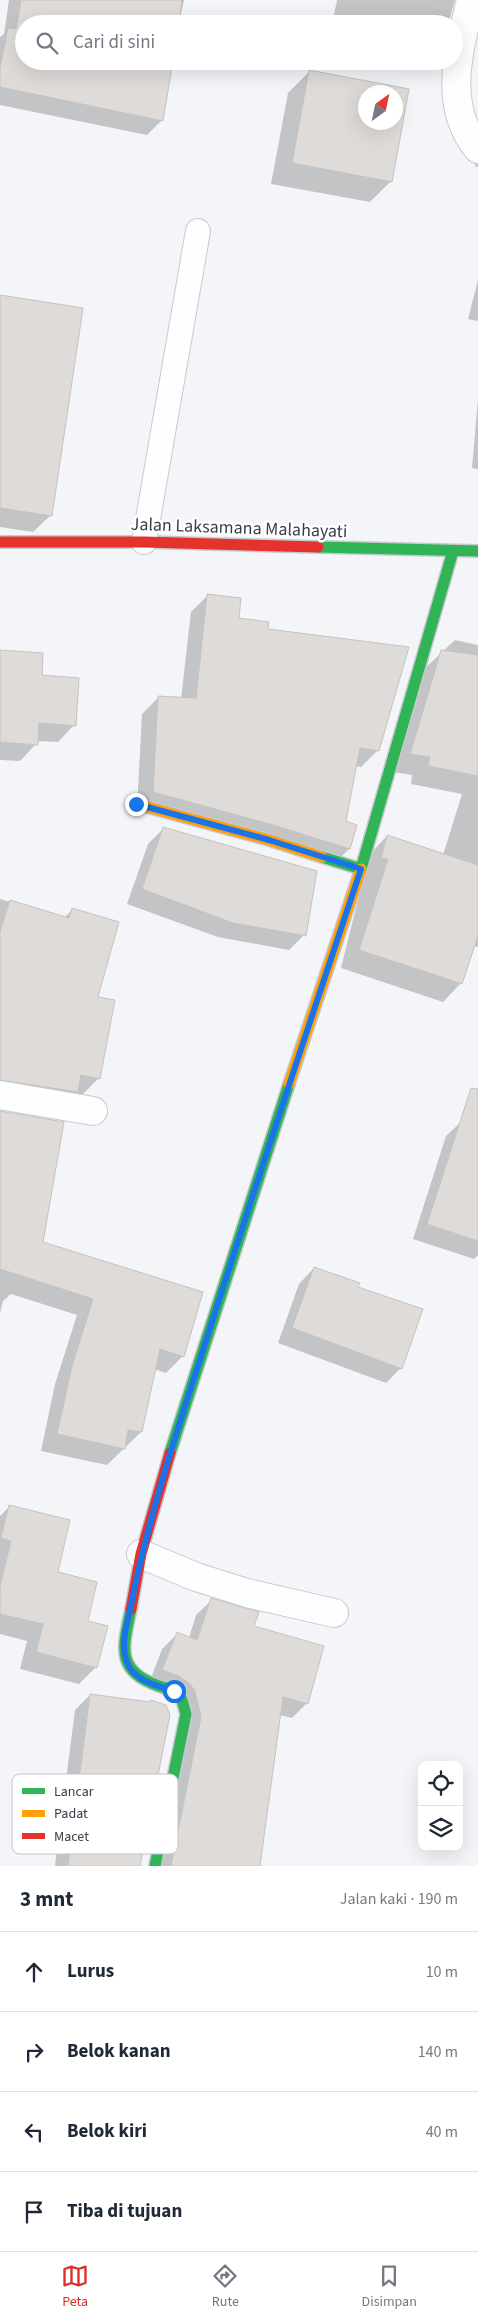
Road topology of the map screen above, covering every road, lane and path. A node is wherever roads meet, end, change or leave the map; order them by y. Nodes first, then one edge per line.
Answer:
1 (471, 0) edge
2 (463, 36) edge
3 (456, 70) edge
4 (478, 149) edge
5 (198, 231) dead end
6 (0, 542) edge
7 (144, 542) junction
8 (453, 551) junction
9 (478, 551) edge
10 (136, 804) dead end
11 (361, 869) junction
12 (0, 1096) edge
13 (93, 1111) dead end
14 (142, 1554) junction
15 (334, 1613) dead end
16 (174, 1774) edge

1 - 2 street
3 - 4 street
5 - 7 lane
6 - 7 main road, Jalan Laksamana Malahayati
7 - 8 main road, Jalan Laksamana Malahayati
8 - 9 main road, Jalan Laksamana Malahayati
8 - 11 main road
10 - 11 main road
11 - 14 main road
12 - 13 street
14 - 15 street
14 - 16 main road

